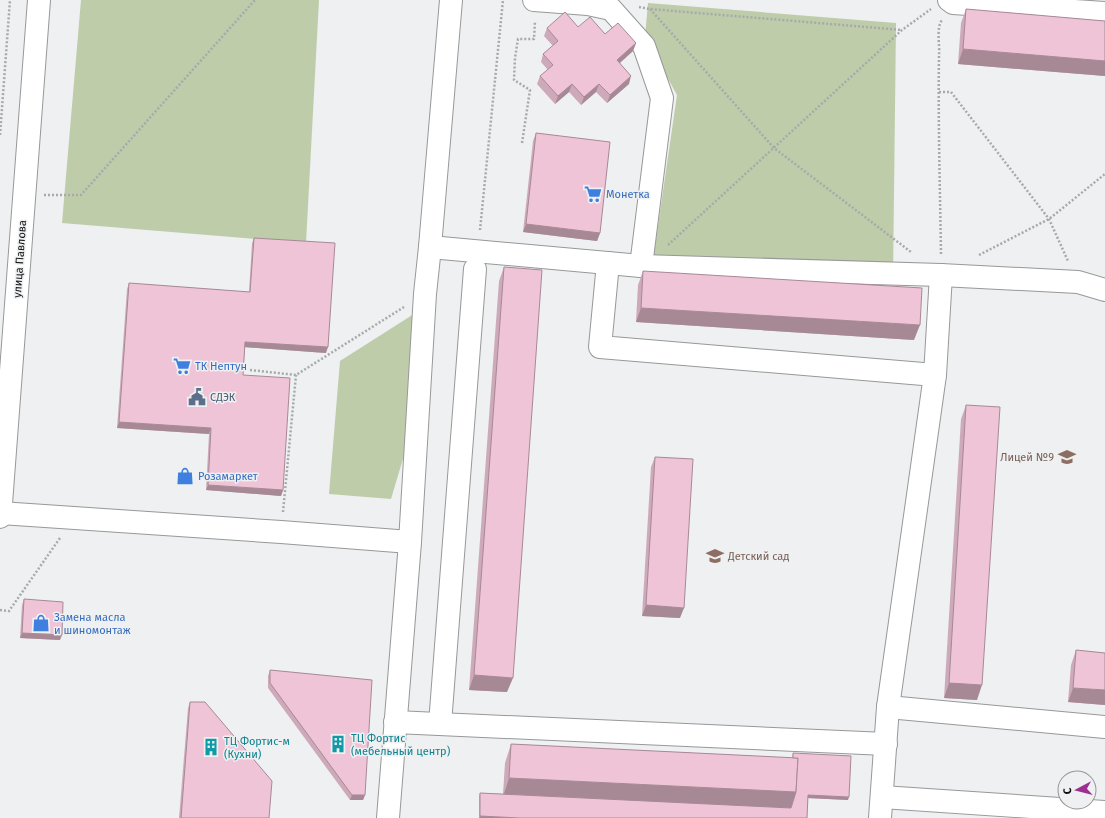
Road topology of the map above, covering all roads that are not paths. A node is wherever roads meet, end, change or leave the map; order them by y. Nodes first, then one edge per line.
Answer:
1 (39, 0) edge
2 (451, 0) edge
3 (535, 0) edge
4 (588, 2) edge
5 (945, 4) edge
6 (1105, 13) edge
7 (430, 247) junction
8 (477, 260) junction
9 (608, 263) junction
10 (642, 266) junction
11 (941, 275) junction
12 (1105, 290) edge
13 (935, 375) junction
14 (0, 513) edge
15 (0, 517) edge
16 (410, 542) junction
17 (888, 707) junction
18 (395, 722) junction
19 (440, 724) junction
20 (1105, 727) edge
21 (886, 744) junction
22 (881, 808) edge
23 (1105, 812) edge
24 (388, 818) edge

1 - 14 street, улица Павлова
2 - 7 street
3 - 4 street
4 - 10 street
5 - 6 street
7 - 8 street
7 - 16 street
8 - 9 street
8 - 19 street
9 - 10 street
9 - 13 street
10 - 11 street
11 - 12 street
11 - 13 street
13 - 17 street
14 - 15 street, улица Павлова
14 - 16 street
16 - 18 street
17 - 20 street
17 - 21 street
18 - 19 street
18 - 24 street
19 - 21 street
21 - 22 street
22 - 23 street

